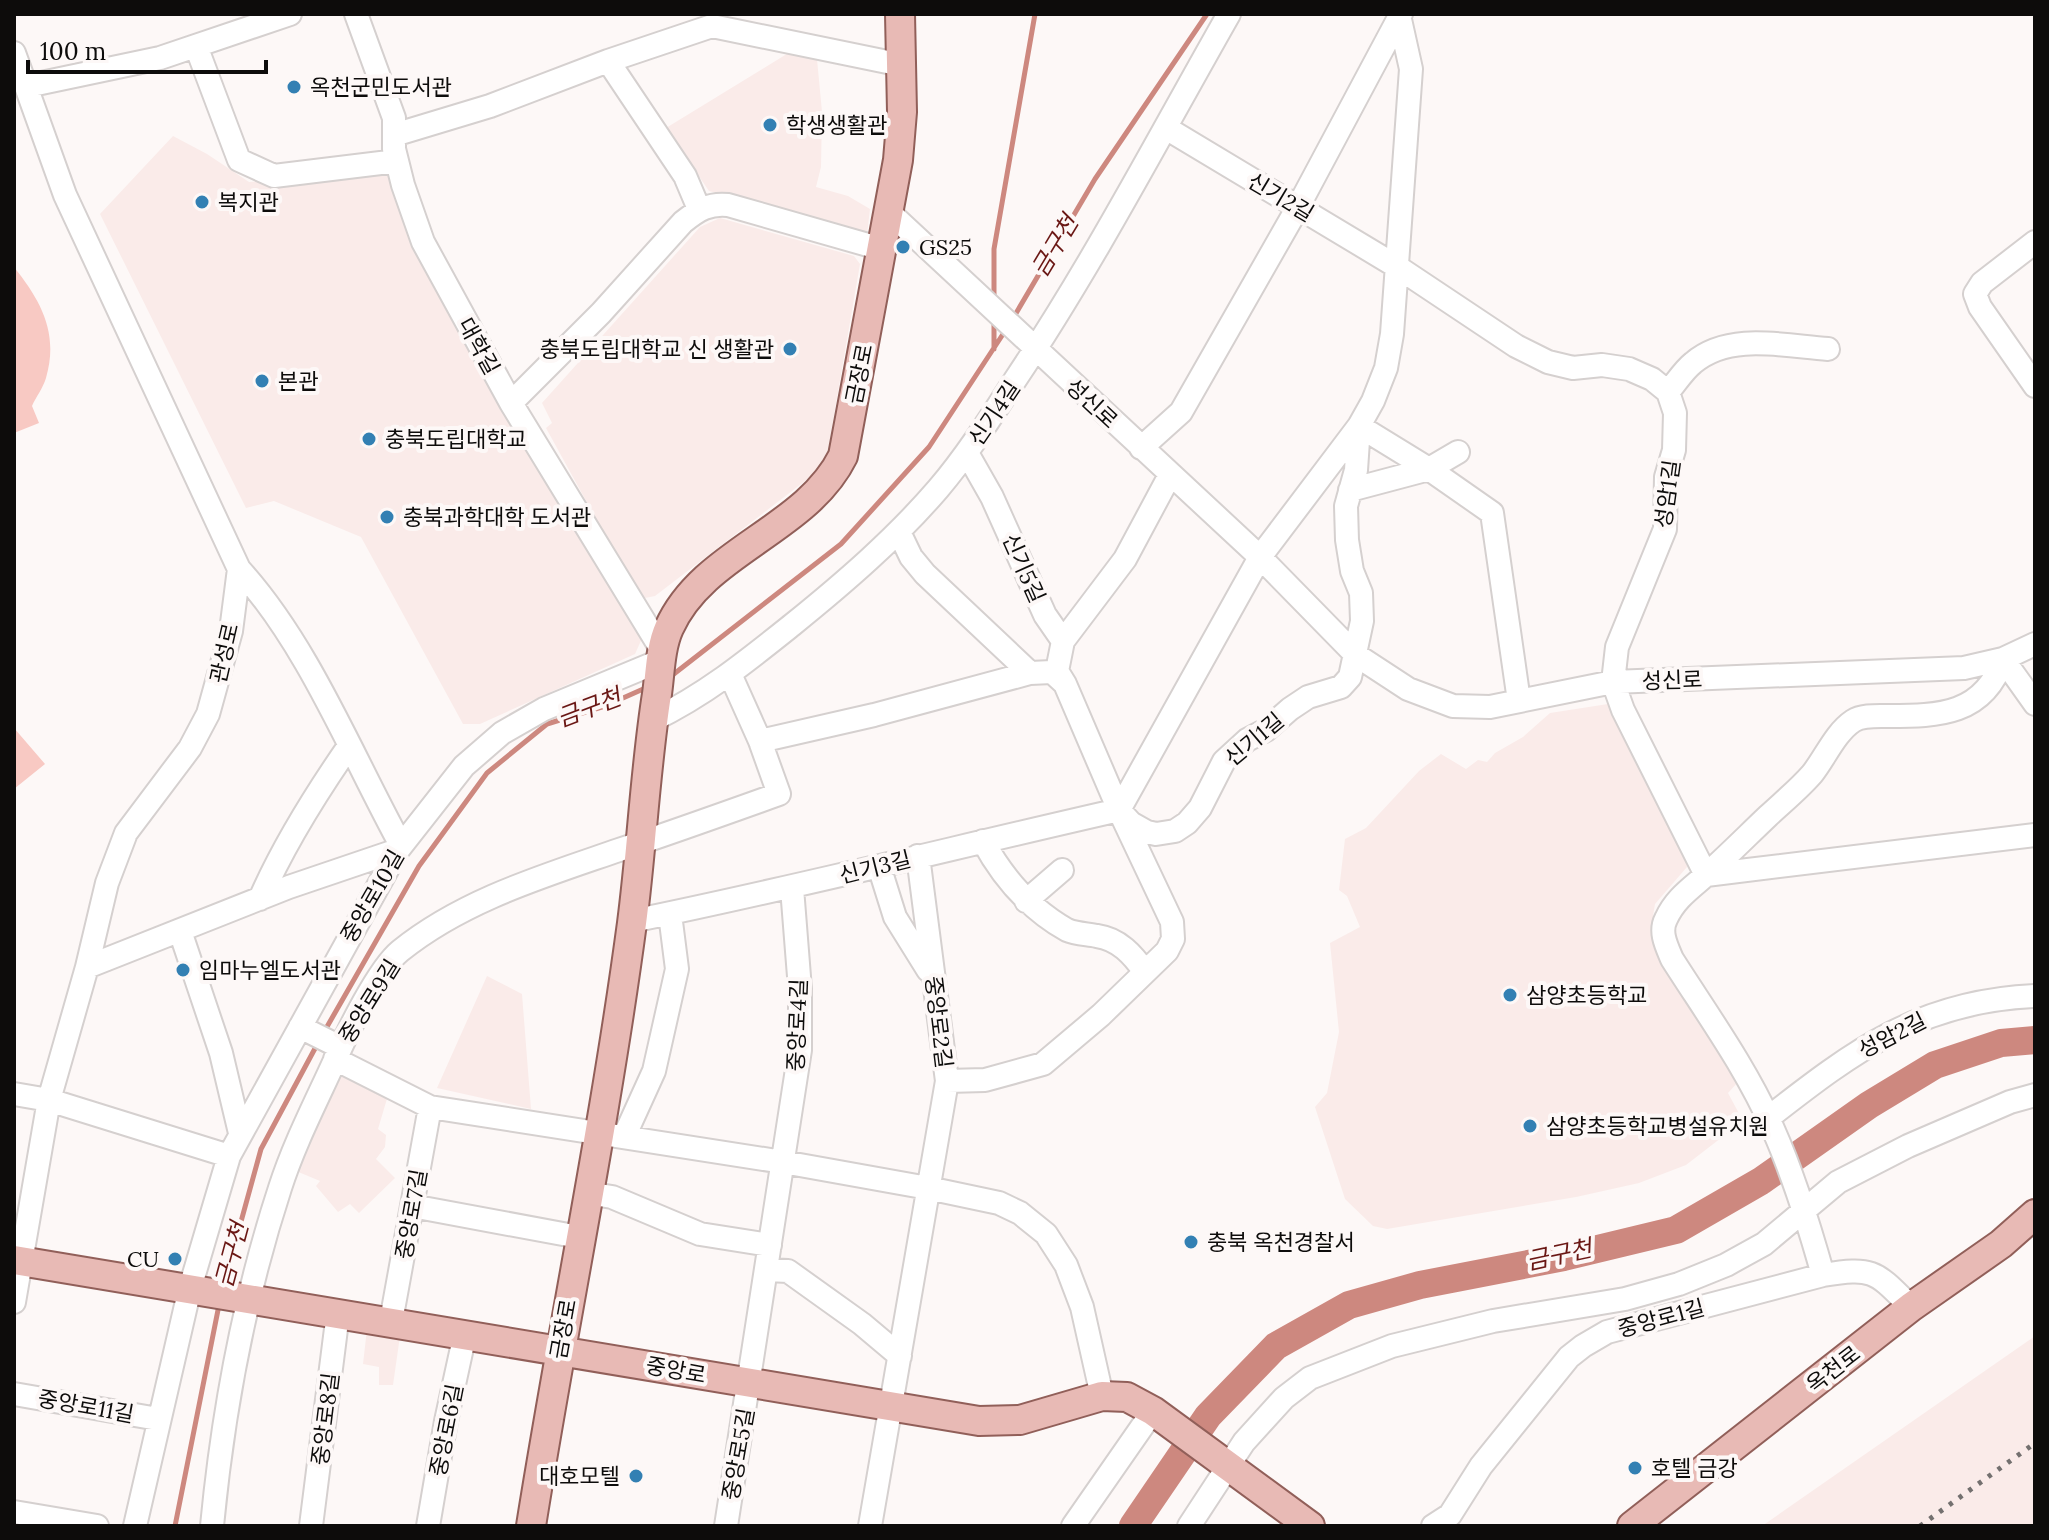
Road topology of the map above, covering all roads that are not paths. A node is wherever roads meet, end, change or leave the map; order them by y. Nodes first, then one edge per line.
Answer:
1 (290, 14) edge
2 (356, 14) edge
3 (900, 14) edge
4 (1229, 14) edge
5 (1400, 14) edge
6 (196, 46) junction
7 (14, 53) edge
8 (608, 61) junction
9 (902, 65) junction
10 (27, 86) junction
11 (1166, 128) junction
12 (394, 135) junction
13 (397, 161) junction
14 (1298, 207) junction
15 (699, 209) junction
16 (889, 212) junction
17 (2035, 242) edge
18 (882, 249) junction
19 (1396, 266) junction
20 (1828, 349) dead end
21 (1035, 350) junction
22 (2035, 386) edge
23 (1668, 392) junction
24 (511, 403) junction
25 (1359, 426) junction
26 (1141, 448) junction
27 (1458, 452) dead end
28 (967, 453) junction
29 (1429, 469) junction
30 (1170, 475) junction
31 (1350, 490) junction
32 (899, 532) junction
33 (1260, 557) junction
34 (239, 569) junction
35 (1063, 641) junction
36 (2035, 644) edge
37 (1356, 655) junction
38 (663, 656) junction
39 (2003, 659) junction
40 (1030, 673) junction
41 (730, 674) junction
42 (1613, 682) junction
43 (1065, 684) junction
44 (1519, 701) junction
45 (2035, 704) edge
46 (654, 716) junction
47 (760, 741) junction
48 (349, 746) junction
49 (1119, 810) junction
50 (2035, 835) edge
51 (983, 841) junction
52 (640, 843) junction
53 (400, 848) junction
54 (918, 856) junction
55 (879, 866) junction
56 (1062, 870) dead end
57 (1706, 875) junction
58 (792, 888) junction
59 (260, 899) junction
60 (1026, 901) junction
61 (670, 914) junction
62 (632, 921) junction
63 (180, 931) junction
64 (87, 967) junction
65 (1145, 972) junction
66 (933, 978) junction
67 (2035, 996) edge
68 (300, 1027) junction
69 (338, 1053) junction
70 (947, 1081) junction
71 (14, 1094) edge
72 (2035, 1095) edge
73 (49, 1100) junction
74 (430, 1107) junction
75 (1770, 1123) junction
76 (240, 1133) junction
77 (611, 1135) junction
78 (229, 1156) junction
79 (783, 1162) junction
80 (928, 1188) junction
81 (587, 1193) junction
82 (1803, 1205) junction
83 (412, 1206) junction
84 (2035, 1214) edge
85 (2035, 1234) edge
86 (579, 1237) junction
87 (2001, 1244) junction
88 (770, 1245) junction
89 (18, 1260) edge
90 (767, 1270) junction
91 (1823, 1275) junction
92 (190, 1288) junction
93 (241, 1297) junction
94 (14, 1302) edge
95 (1911, 1307) junction
96 (338, 1313) junction
97 (391, 1321) junction
98 (465, 1334) junction
99 (559, 1350) junction
100 (900, 1356) junction
101 (750, 1383) junction
102 (14, 1394) edge
103 (1102, 1396) junction
104 (891, 1406) junction
105 (1159, 1416) junction
106 (158, 1419) junction
107 (1229, 1468) junction
108 (14, 1512) edge
109 (97, 1526) edge
110 (135, 1526) edge
111 (212, 1526) edge
112 (311, 1526) edge
113 (428, 1526) edge
114 (531, 1526) edge
115 (726, 1526) edge
116 (870, 1526) edge
117 (1073, 1526) edge
118 (1189, 1526) edge
119 (1310, 1526) edge
120 (1433, 1526) edge
121 (1632, 1526) edge

1 - 6 street
2 - 12 street, 대학길
3 - 9 main road, 금장로
4 - 11 street, 신기4길
5 - 14 street
5 - 19 street
6 - 10 street
6 - 13 street
7 - 10 street
8 - 9 street
8 - 12 street
8 - 15 street
9 - 16 main road, 금장로
10 - 34 street
11 - 14 street, 신기2길
11 - 21 street, 신기4길
12 - 13 street, 대학길
13 - 24 street, 대학길
14 - 19 street, 신기2길
14 - 26 street
15 - 18 street
15 - 24 street
16 - 18 main road, 금장로
16 - 21 street, 성신로
17 - 22 street
18 - 38 main road, 금장로
19 - 23 street
19 - 25 street
20 - 23 street
21 - 26 street, 성신로
21 - 28 street, 신기4길
23 - 42 street, 성암1길
24 - 38 street, 대학길
25 - 29 street
25 - 31 street
25 - 33 street
26 - 30 street, 성신로
27 - 29 street
28 - 32 street, 신기4길
28 - 35 street, 신기5길
29 - 31 street
29 - 44 street
30 - 33 street, 성신로
30 - 35 street
31 - 37 street
32 - 40 street
32 - 41 street, 신기4길
33 - 37 street, 성신로
33 - 49 street
34 - 48 street
34 - 64 street, 관성로
35 - 43 street
36 - 39 street, 성신로
37 - 44 street, 성신로
37 - 49 street, 신기1길
38 - 46 main road, 금장로
38 - 53 street, 중앙로10길
39 - 42 street, 성신로
39 - 45 street
39 - 57 street
40 - 43 street
40 - 47 street
41 - 46 street, 신기4길
41 - 47 street
42 - 44 street, 성신로
42 - 57 street, 성암1길
43 - 49 street
46 - 52 main road, 금장로
47 - 52 street
48 - 53 street
48 - 59 street
49 - 51 street, 신기3길
49 - 65 street
50 - 57 street
51 - 54 street, 신기3길
51 - 60 street
52 - 62 main road, 금장로
52 - 69 street, 중앙로9길
53 - 59 street
53 - 68 street, 중앙로10길
54 - 55 street, 신기3길
54 - 66 street, 중앙로2길
55 - 58 street, 신기3길
55 - 66 street
56 - 60 street
57 - 75 street
58 - 61 street, 신기3길
58 - 79 street, 중앙로4길
59 - 63 street
60 - 65 street
61 - 62 street, 신기3길
61 - 77 street
62 - 77 main road, 금장로
63 - 64 street
63 - 76 street
64 - 73 street, 관성로
65 - 70 street
66 - 70 street, 중앙로2길
67 - 75 street, 성암2길
68 - 69 street
68 - 76 street, 중앙로10길
69 - 74 street
69 - 93 street, 중앙로9길
70 - 80 street, 중앙로2길
71 - 73 street
72 - 82 street
73 - 78 street
73 - 89 street, 관성로
74 - 77 street
74 - 83 street, 중앙로7길
75 - 82 street
76 - 78 street, 중앙로10길
77 - 79 street
77 - 81 main road, 금장로
78 - 92 street, 중앙로10길
79 - 80 street
79 - 88 street, 중앙로4길
80 - 100 street, 중앙로2길
80 - 103 street
81 - 86 main road, 금장로
81 - 88 street
82 - 91 street
82 - 107 street
83 - 86 street
83 - 97 street, 중앙로7길
84 - 87 main road, 옥천로
85 - 87 street
86 - 99 main road, 금장로
87 - 95 main road, 옥천로
88 - 90 street, 중앙로4길
89 - 92 main road
89 - 94 street, 관성로
90 - 100 street
90 - 101 street, 중앙로4길
91 - 95 street, 중앙로1길
91 - 120 street, 중앙로1길
92 - 93 main road, 중앙로
92 - 106 street, 중앙로11길
93 - 96 main road, 중앙로
93 - 111 street
95 - 121 main road, 옥천로
96 - 97 main road, 중앙로
96 - 112 street, 중앙로8길
97 - 98 main road, 중앙로
98 - 99 main road, 중앙로
98 - 113 street, 중앙로6길
99 - 101 main road, 중앙로
99 - 114 main road, 금장로
100 - 104 street, 중앙로2길
101 - 104 main road, 중앙로
101 - 115 street, 중앙로5길
102 - 106 street, 중앙로11길
103 - 104 main road, 중앙로
103 - 105 main road, 중앙로
104 - 116 street, 중앙로2길
105 - 107 main road, 중앙로
105 - 117 street
106 - 110 street, 중앙로11길
107 - 118 street
107 - 119 main road
108 - 109 street

